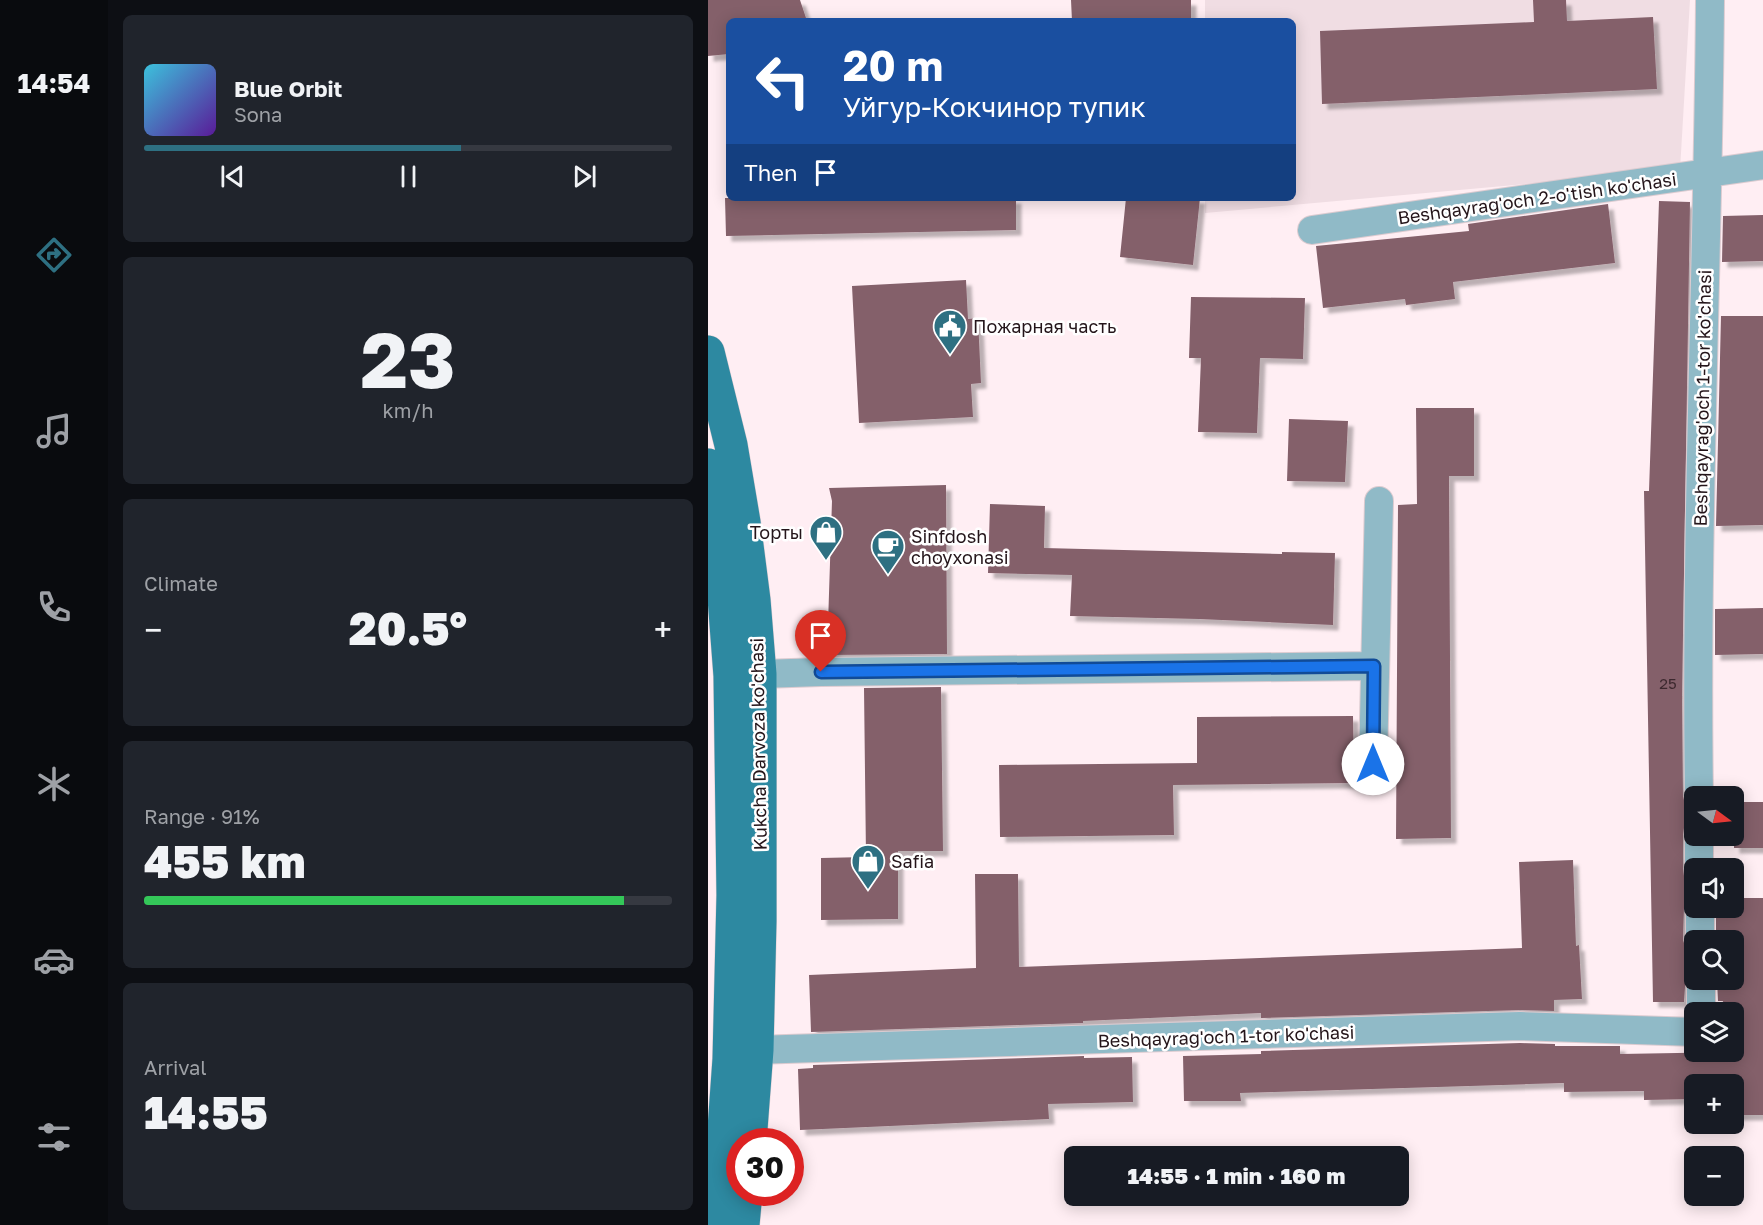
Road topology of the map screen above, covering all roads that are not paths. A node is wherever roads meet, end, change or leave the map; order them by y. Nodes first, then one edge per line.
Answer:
1 (1710, 0) edge
2 (1763, 165) edge
3 (1709, 173) junction
4 (1312, 230) dead end
5 (708, 352) edge
6 (708, 465) edge
7 (1379, 501) dead end
8 (1374, 666) junction
9 (745, 675) junction
10 (1373, 764) dead end
11 (1699, 786) edge
12 (1684, 1032) edge
13 (757, 1050) junction
14 (751, 1128) edge
15 (745, 1206) edge
16 (717, 1225) edge
17 (743, 1225) edge

1 - 3 street, Beshqayrag'och 1-tor ko'chasi
2 - 3 street, Beshqayrag'och 2-o'tish ko'chasi
3 - 4 street, Beshqayrag'och 2-o'tish ko'chasi
3 - 11 street, Beshqayrag'och 1-tor ko'chasi
5 - 9 main road, Kukcha Darvoza ko'chasi
6 - 9 main road, Kukcha Darvoza ko'chasi
7 - 8 street
8 - 9 street
8 - 10 street
9 - 13 main road, Kukcha Darvoza ko'chasi
9 - 16 main road, Kukcha Darvoza ko'chasi
12 - 13 street, Beshqayrag'och 1-tor ko'chasi
13 - 14 main road, Kukcha Darvoza ko'chasi
15 - 17 main road

